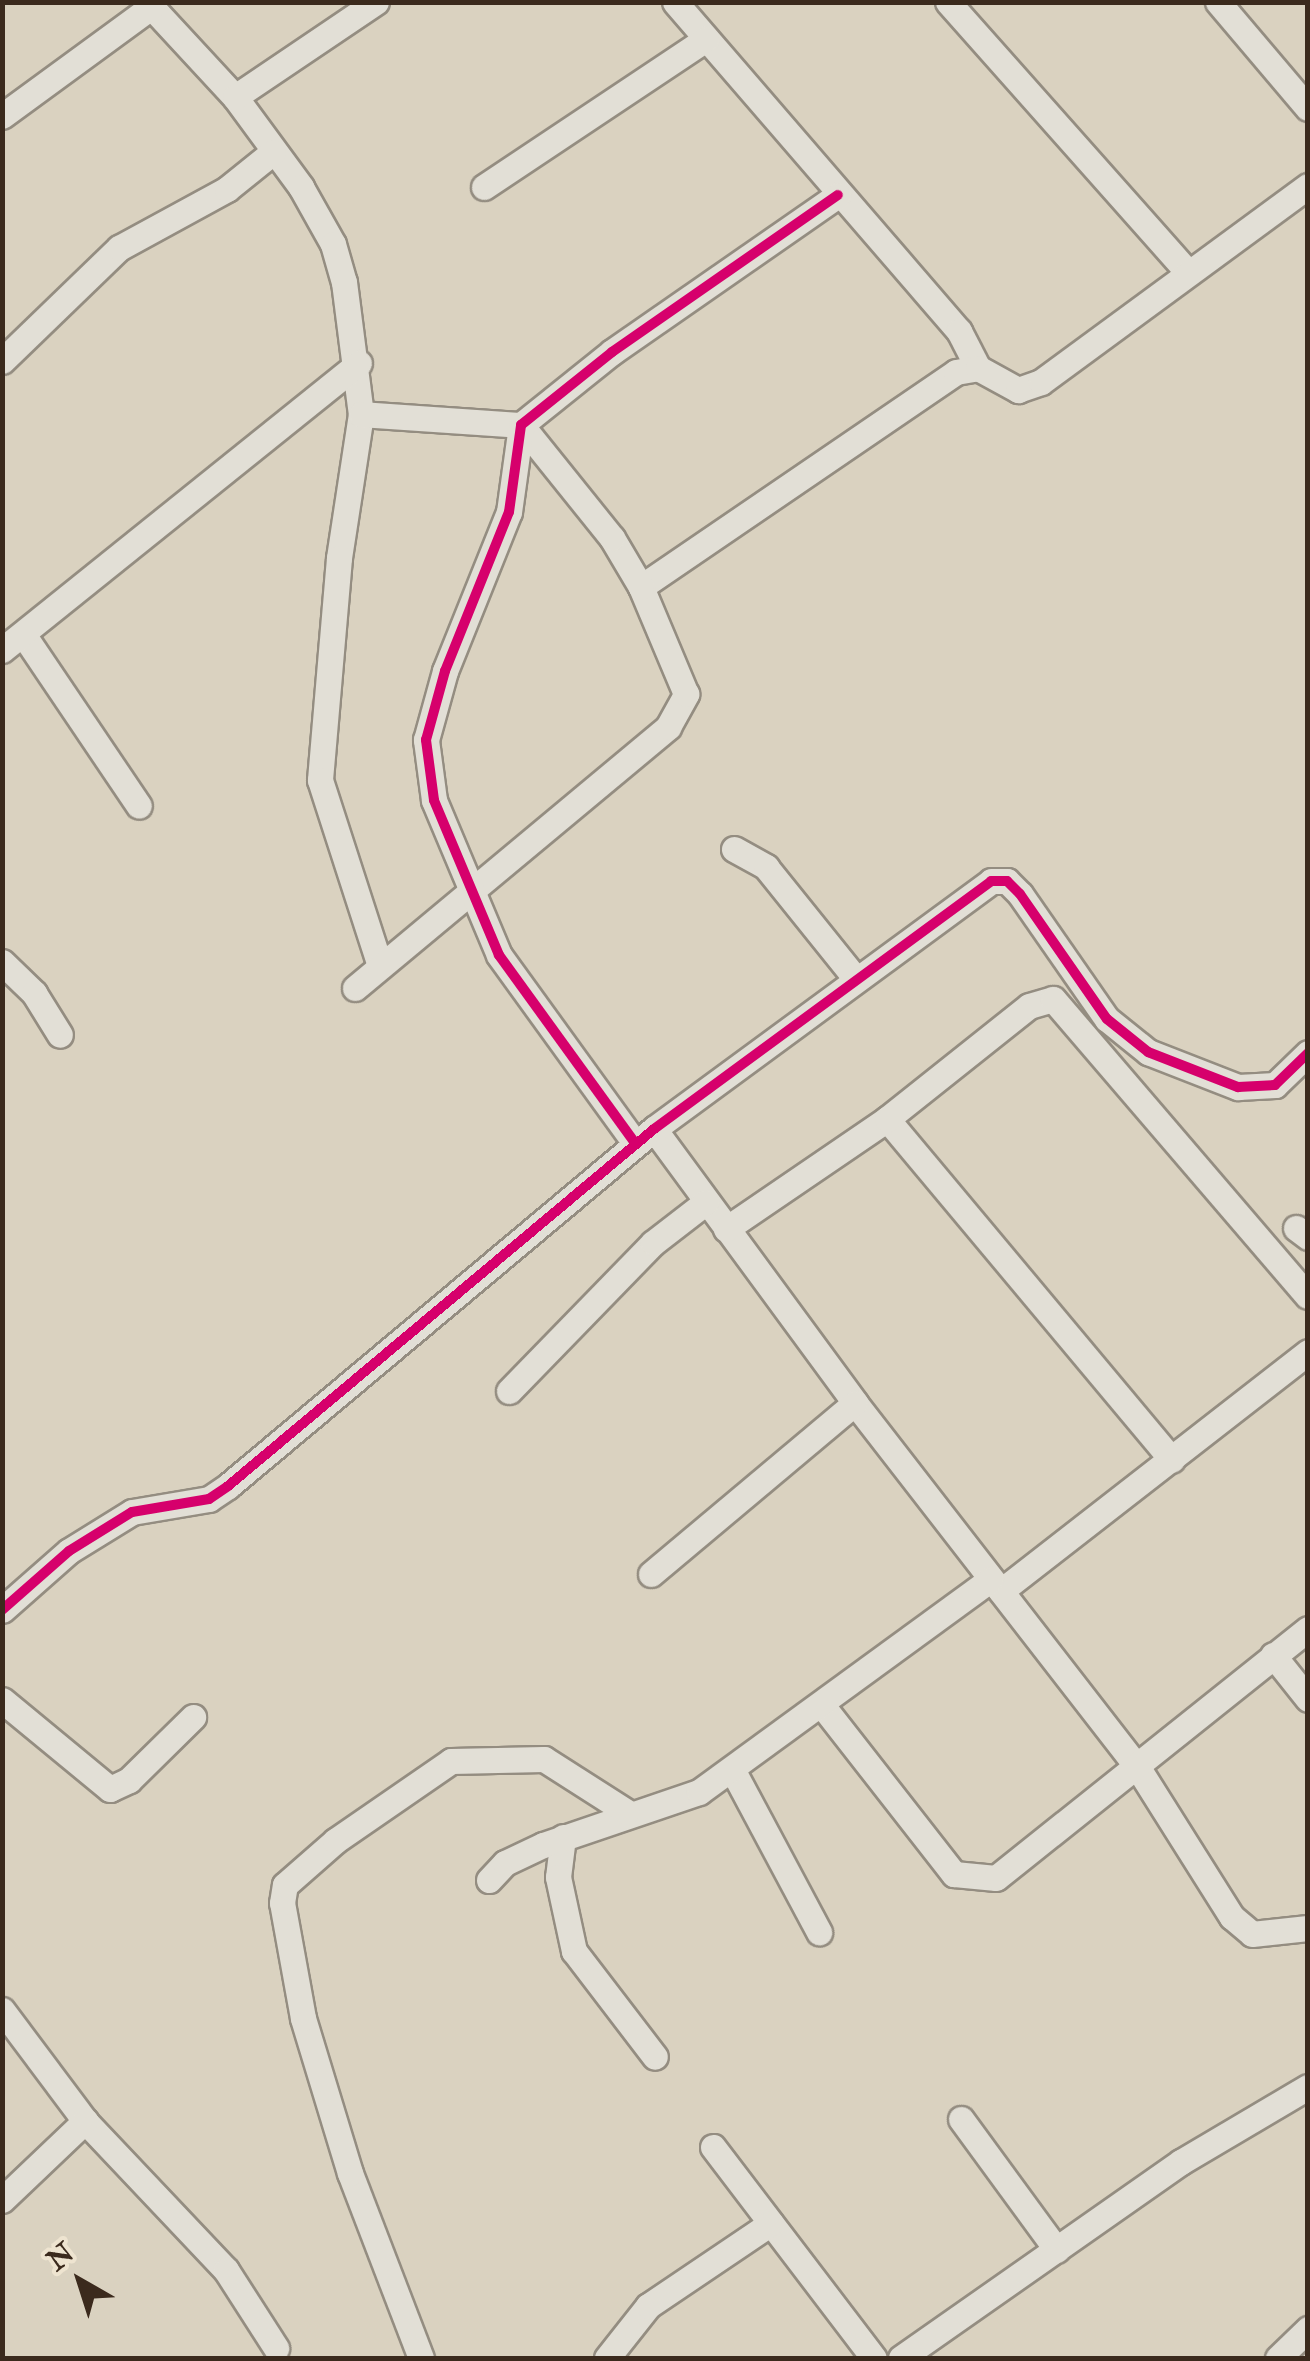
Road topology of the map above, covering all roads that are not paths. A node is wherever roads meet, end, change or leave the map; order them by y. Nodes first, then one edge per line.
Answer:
1 (376, 2) edge
2 (675, 2) edge
3 (948, 2) edge
4 (1218, 2) edge
5 (149, 5) edge
6 (706, 39) junction
7 (235, 97) junction
8 (1308, 108) edge
9 (2, 116) edge
10 (274, 152) junction
11 (1308, 186) edge
12 (484, 187) dead end
13 (838, 195) junction
14 (1188, 272) junction
15 (2, 362) edge
16 (359, 363) junction
17 (978, 368) junction
18 (361, 414) junction
19 (521, 425) junction
20 (641, 587) junction
21 (13, 642) edge
22 (139, 806) dead end
23 (734, 850) dead end
24 (474, 886) junction
25 (2, 962) edge
26 (380, 966) junction
27 (856, 979) junction
28 (355, 988) dead end
29 (60, 1035) dead end
30 (1308, 1052) edge
31 (887, 1119) junction
32 (644, 1136) junction
33 (706, 1202) junction
34 (726, 1228) junction
35 (1308, 1296) edge
36 (1308, 1352) edge
37 (510, 1391) dead end
38 (855, 1403) junction
39 (1172, 1460) junction
40 (651, 1574) dead end
41 (996, 1585) junction
42 (2, 1610) edge
43 (1308, 1629) edge
44 (1273, 1655) junction
45 (1308, 1699) edge
46 (2, 1700) edge
47 (821, 1704) junction
48 (193, 1717) dead end
49 (1138, 1768) junction
50 (732, 1771) junction
51 (627, 1812) junction
52 (564, 1837) junction
53 (489, 1880) dead end
54 (1308, 1928) edge
55 (819, 1932) dead end
56 (2, 2010) edge
57 (655, 2057) dead end
58 (1308, 2087) edge
59 (961, 2119) dead end
60 (84, 2121) junction
61 (713, 2147) dead end
62 (2, 2200) edge
63 (771, 2223) junction
64 (1057, 2250) junction
65 (1308, 2329) edge
66 (276, 2348) dead end
67 (422, 2358) edge
68 (607, 2358) edge
69 (874, 2358) edge
70 (901, 2358) edge
71 (1278, 2358) edge

1 - 7 street
2 - 6 street
3 - 14 street
4 - 8 street
5 - 7 street
5 - 9 street
6 - 12 street
6 - 13 street
7 - 10 street
10 - 15 street
10 - 16 street
11 - 14 street
13 - 17 street
13 - 19 street
14 - 17 street
16 - 18 street
16 - 21 street
17 - 20 street
18 - 19 street
18 - 26 street
19 - 20 street
19 - 24 street
20 - 24 street
21 - 22 street
23 - 27 street
24 - 26 street
24 - 32 street
25 - 29 street
26 - 28 street
27 - 30 street
27 - 32 street
31 - 34 street
31 - 35 street
31 - 39 street
32 - 33 street
32 - 42 street
33 - 34 street
33 - 37 street
34 - 38 street
36 - 39 street
38 - 40 street
38 - 41 street
39 - 41 street
41 - 47 street
41 - 49 street
43 - 44 street
44 - 45 street
44 - 49 street
46 - 48 street
47 - 49 street
47 - 50 street
49 - 54 street
50 - 51 street
50 - 55 street
51 - 52 street
51 - 67 street
52 - 53 street
52 - 57 street
56 - 60 street
58 - 64 street
59 - 64 street
60 - 62 street
60 - 66 street
61 - 63 street
63 - 68 street
63 - 69 street
64 - 70 street
65 - 71 street

